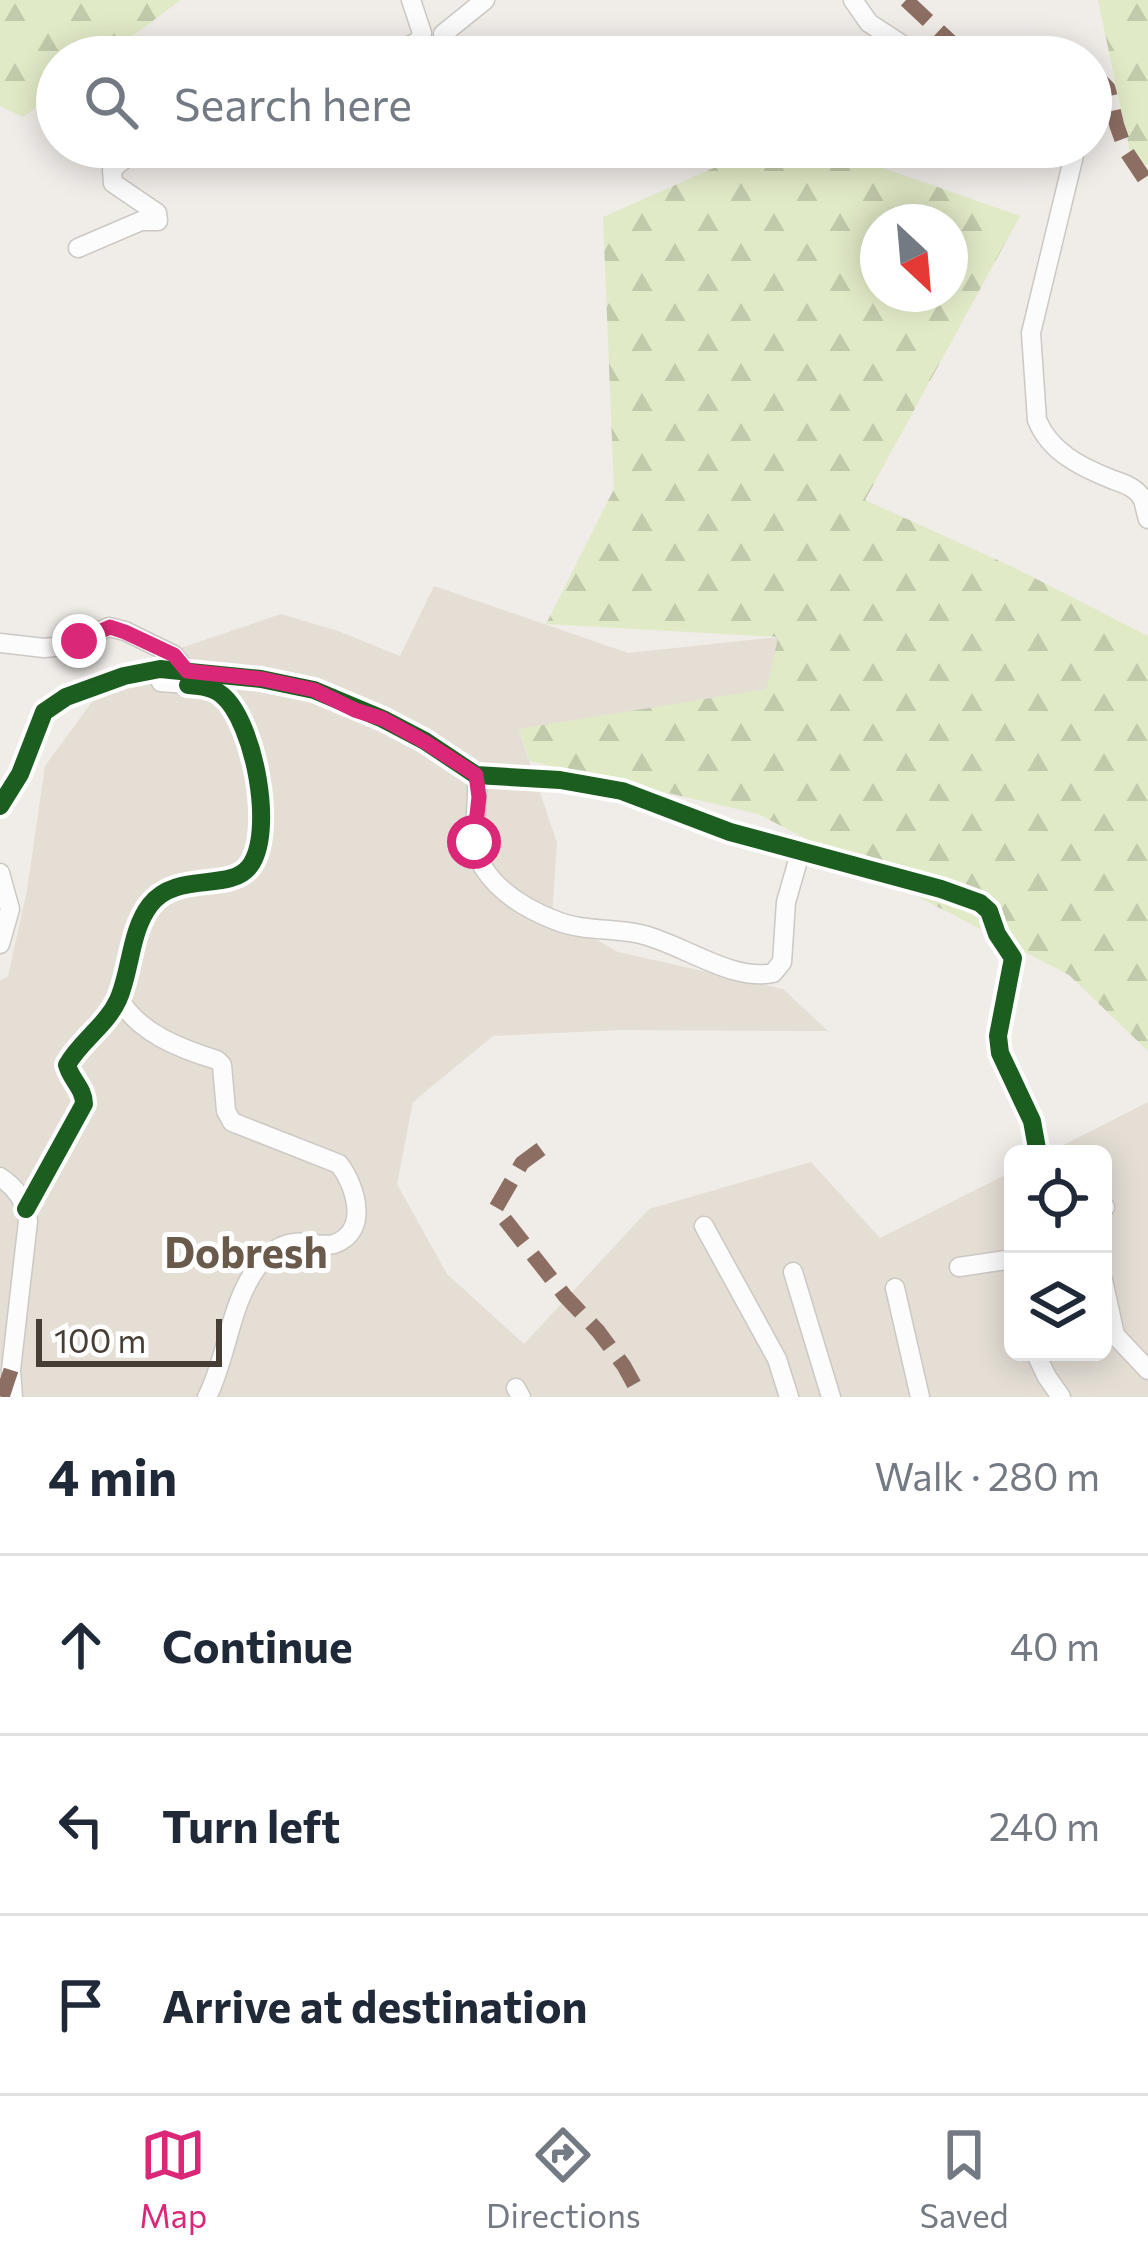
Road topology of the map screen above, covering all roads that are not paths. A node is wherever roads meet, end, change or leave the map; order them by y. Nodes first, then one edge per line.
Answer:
1 (412, 0) edge
2 (485, 0) edge
3 (853, 0) edge
4 (443, 34) dead end
5 (421, 36) edge
6 (889, 36) edge
7 (114, 168) edge
8 (1071, 168) edge
9 (78, 248) dead end
10 (1148, 519) edge
11 (0, 644) edge
12 (160, 669) junction
13 (187, 671) junction
14 (476, 775) junction
15 (0, 806) edge
16 (802, 850) junction
17 (0, 873) edge
18 (0, 944) edge
19 (119, 998) junction
20 (1036, 1145) edge
21 (0, 1177) edge
22 (26, 1209) junction
23 (704, 1226) dead end
24 (1004, 1260) edge
25 (959, 1268) dead end
26 (793, 1273) dead end
27 (895, 1288) dead end
28 (1112, 1321) edge
29 (1040, 1361) edge
30 (1045, 1361) edge
31 (1148, 1370) edge
32 (215, 1393) edge
33 (14, 1397) edge
34 (789, 1397) edge
35 (831, 1397) edge
36 (920, 1397) edge
37 (1062, 1397) edge

1 - 5 street
2 - 4 street
3 - 6 street
7 - 9 street
8 - 10 street
11 - 13 street
12 - 13 street
12 - 15 street
12 - 19 street
13 - 14 street
14 - 16 street
14 - 16 street
16 - 20 street
17 - 18 street
19 - 22 street
19 - 32 street
21 - 22 street
22 - 33 street
23 - 34 street
24 - 25 street
26 - 35 street
27 - 36 street
28 - 31 street
29 - 37 street
30 - 37 street

